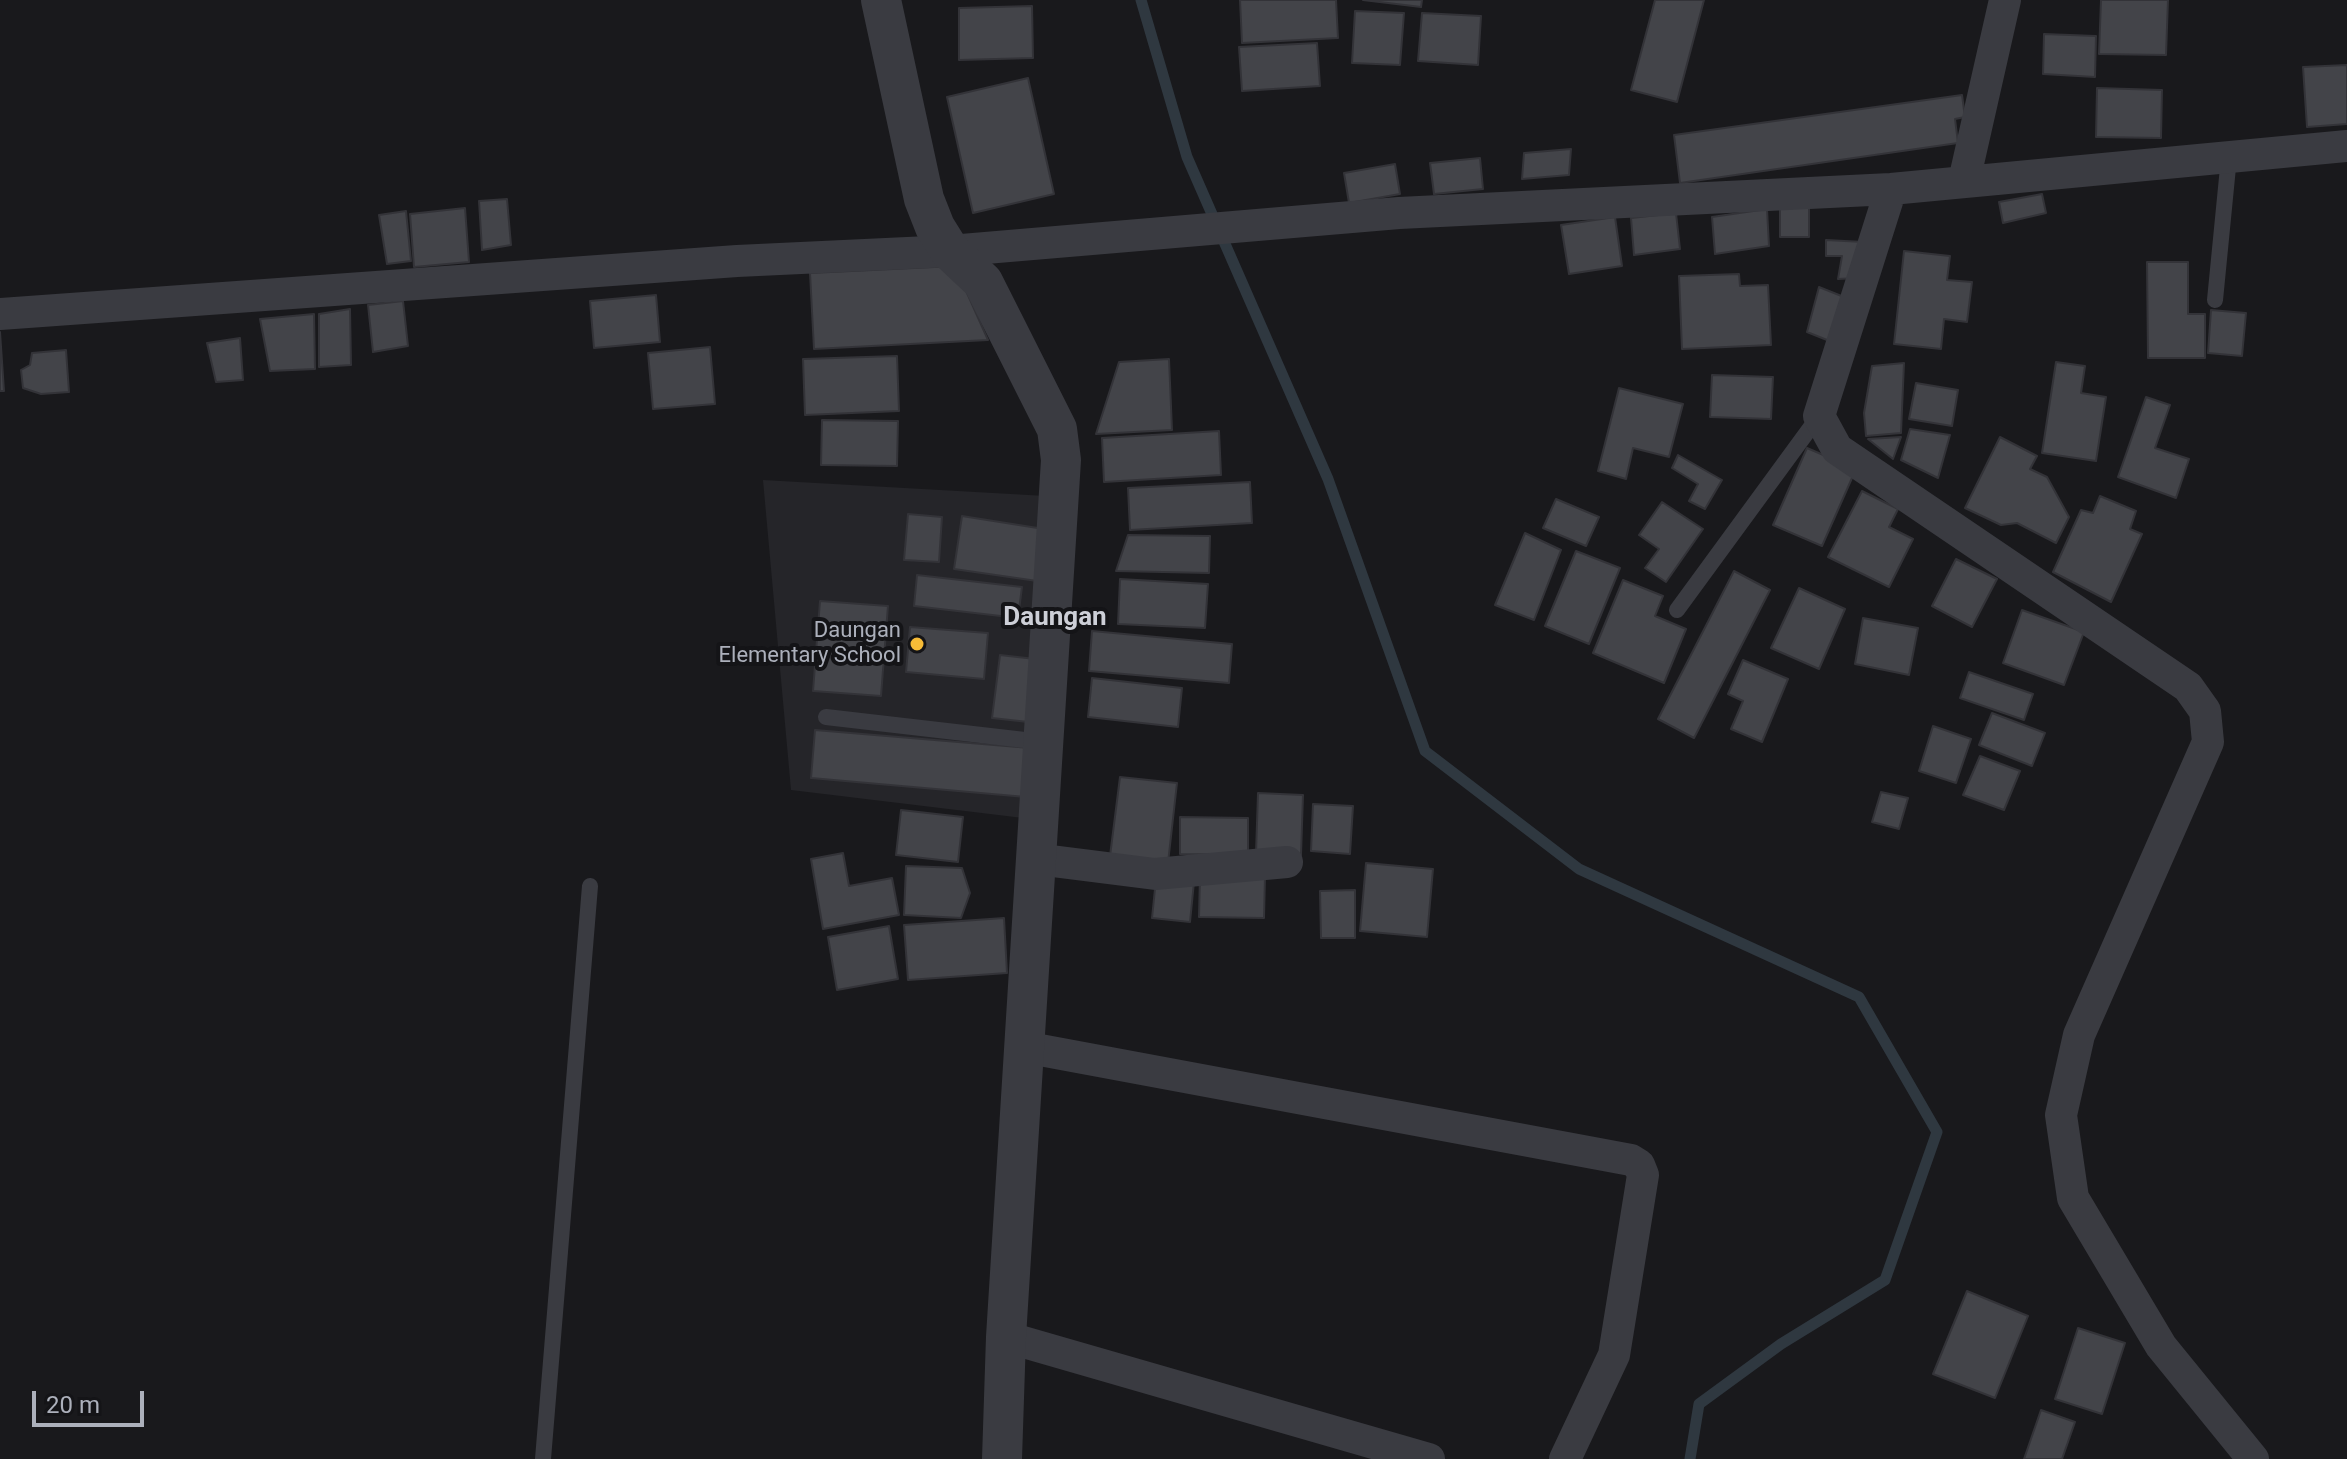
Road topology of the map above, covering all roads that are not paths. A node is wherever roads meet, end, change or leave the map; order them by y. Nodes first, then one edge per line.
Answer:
1 (881, 0) edge
2 (2005, 0) edge
3 (2347, 146) edge
4 (2229, 157) junction
5 (1964, 181) junction
6 (1891, 189) junction
7 (950, 251) junction
8 (2215, 300) dead end
9 (0, 314) edge
10 (1819, 416) junction
11 (1677, 610) dead end
12 (826, 717) dead end
13 (1044, 742) junction
14 (1036, 859) junction
15 (1287, 862) dead end
16 (590, 886) dead end
17 (1024, 1047) junction
18 (1006, 1337) junction
19 (543, 1459) edge
20 (1002, 1459) edge
21 (1429, 1459) edge
22 (1565, 1459) edge
23 (2253, 1459) edge

1 - 7 street
2 - 5 street
3 - 4 street
4 - 5 street
4 - 8 lane
5 - 6 street
6 - 7 street
6 - 10 street
7 - 9 street
7 - 13 street
10 - 11 lane
10 - 23 street
12 - 13 lane
13 - 14 street
14 - 15 street
14 - 17 street
16 - 19 lane
17 - 18 street
17 - 22 street
18 - 20 street
18 - 21 street

